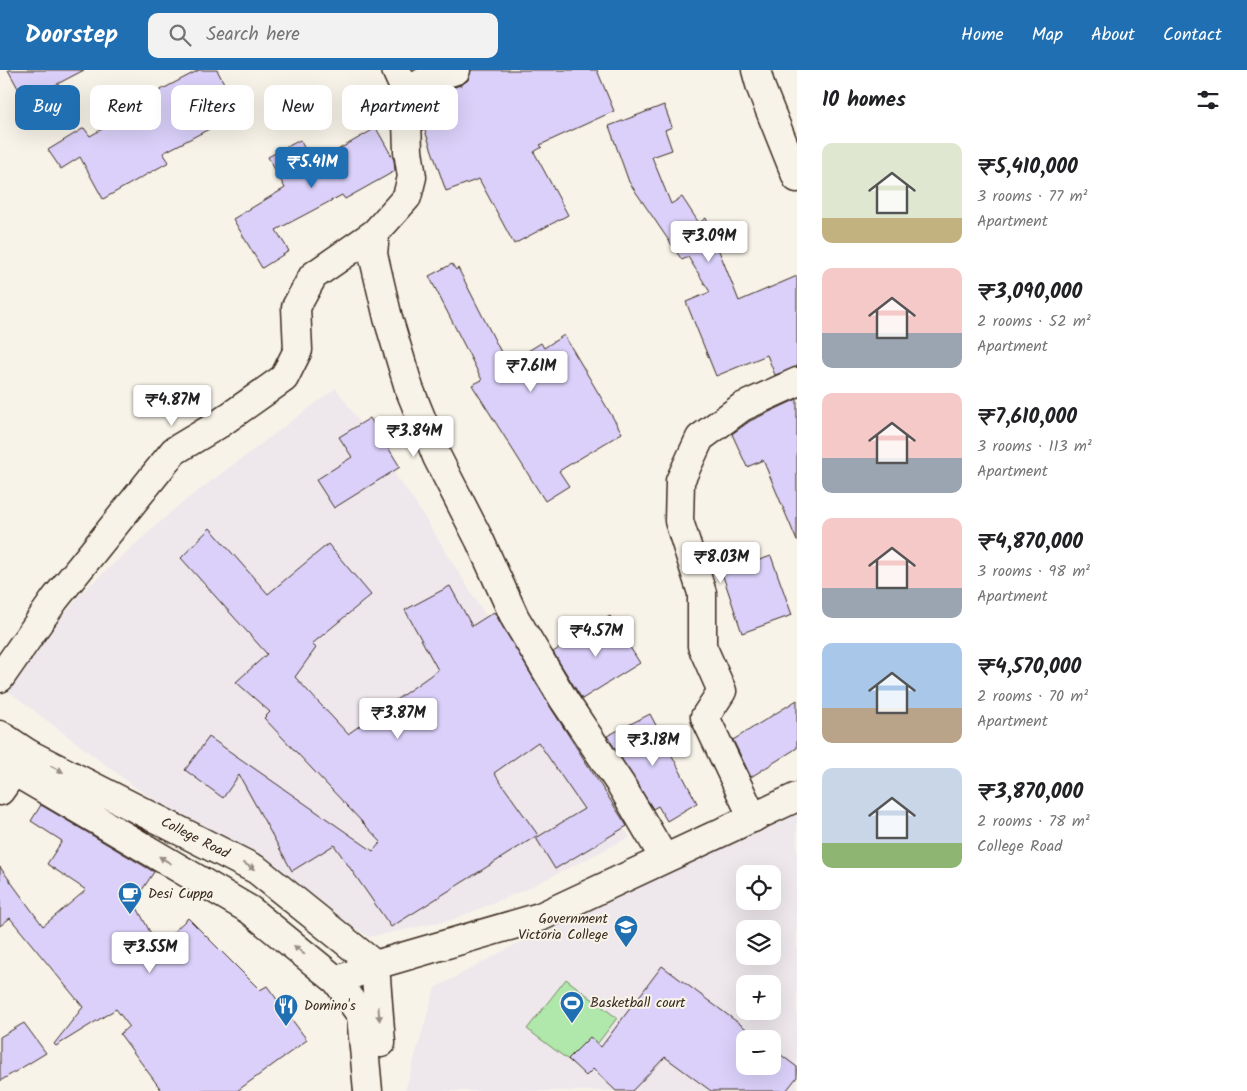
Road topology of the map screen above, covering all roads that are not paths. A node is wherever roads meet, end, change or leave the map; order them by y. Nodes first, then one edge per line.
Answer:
1 (456, 70) edge
2 (756, 70) edge
3 (401, 81) edge
4 (797, 178) edge
5 (375, 233) junction
6 (797, 382) edge
7 (0, 678) edge
8 (0, 735) edge
9 (10, 769) edge
10 (797, 797) edge
11 (753, 818) junction
12 (664, 858) junction
13 (375, 965) junction
14 (337, 981) junction
15 (368, 1091) edge
16 (386, 1091) edge

1 - 3 street
2 - 4 street
3 - 5 street
5 - 7 street
5 - 12 street
6 - 11 street
8 - 9 street, College Road
9 -> 13 street, College Road
14 -> 9 street, College Road
10 - 11 street
11 - 12 street
12 - 13 street
13 - 14 street
13 -> 16 street
14 - 15 street, College Road

